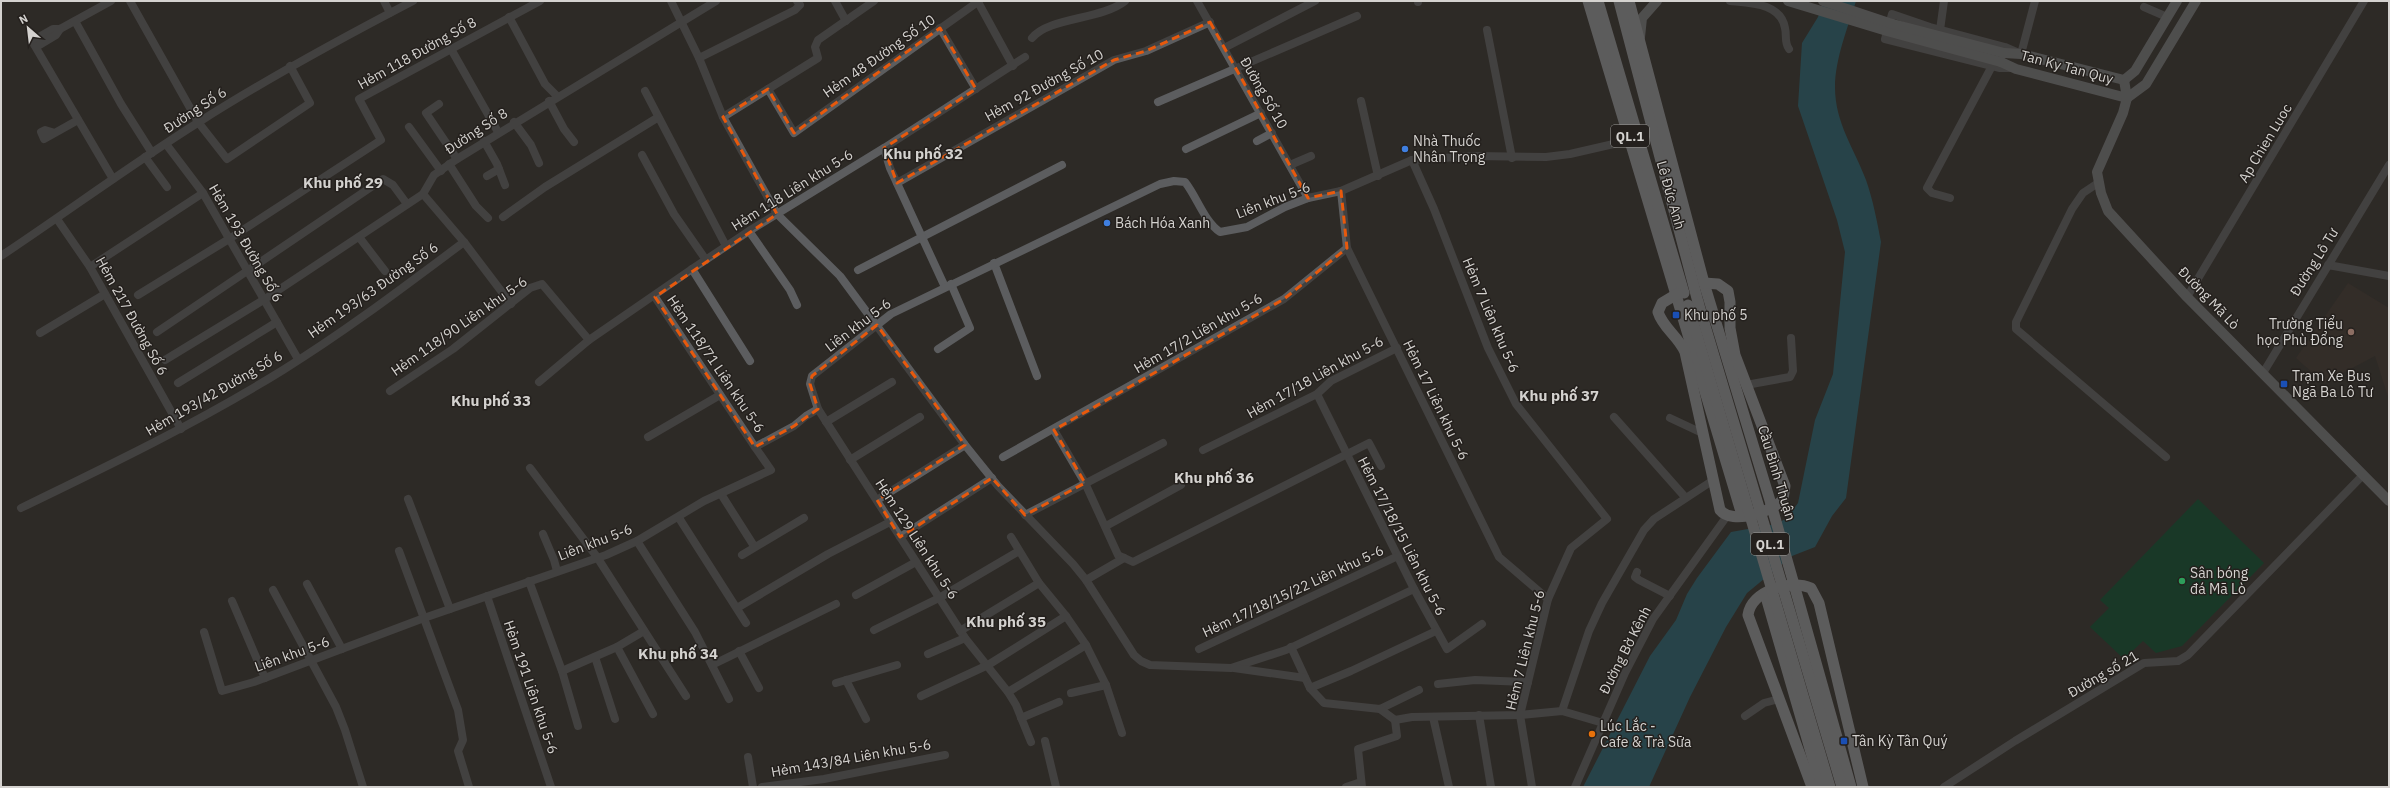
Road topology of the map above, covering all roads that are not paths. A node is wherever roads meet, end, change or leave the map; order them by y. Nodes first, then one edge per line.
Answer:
1 (111, 1) edge
2 (130, 1) edge
3 (384, 1) edge
4 (413, 1) edge
5 (540, 1) edge
6 (671, 1) edge
7 (716, 1) edge
8 (798, 1) edge
9 (835, 1) edge
10 (874, 1) edge
11 (978, 1) edge
12 (1125, 1) edge
13 (1197, 1) edge
14 (1315, 1) edge
15 (1588, 1) edge
16 (1598, 1) edge
17 (1619, 1) edge
18 (1629, 1) edge
19 (1657, 1) edge
20 (1730, 1) edge
21 (1788, 1) edge
22 (1824, 1) edge
23 (1944, 1) edge
24 (2035, 1) edge
25 (2196, 1) edge
26 (2364, 1) edge
27 (2174, 2) edge
28 (2144, 7) dead end
29 (390, 13) junction
30 (1357, 16) dead end
31 (509, 17) junction
32 (2167, 17) junction
33 (846, 20) junction
34 (75, 21) junction
35 (682, 21) junction
36 (1210, 22) junction
37 (940, 28) junction
38 (1487, 30) dead end
39 (1940, 30) junction
40 (1032, 38) dead end
41 (1224, 48) junction
42 (451, 49) junction
43 (1789, 49) dead end
44 (1638, 50) junction
45 (2021, 54) junction
46 (1025, 57) dead end
47 (699, 58) junction
48 (1999, 60) junction
49 (290, 66) junction
50 (1013, 66) junction
51 (1234, 68) junction
52 (2124, 80) junction
53 (768, 89) junction
54 (976, 89) junction
55 (645, 91) dead end
56 (557, 96) junction
57 (2127, 98) junction
58 (549, 101) junction
59 (1158, 102) dead end
60 (1361, 102) dead end
61 (439, 104) dead end
62 (1261, 113) junction
63 (723, 117) junction
64 (657, 118) junction
65 (78, 120) junction
66 (198, 122) junction
67 (514, 122) junction
68 (409, 127) dead end
69 (498, 132) junction
70 (54, 133) dead end
71 (1272, 133) junction
72 (1635, 139) junction
73 (484, 141) junction
74 (1257, 141) dead end
75 (574, 142) dead end
76 (166, 144) junction
77 (884, 148) junction
78 (1186, 149) dead end
79 (148, 155) junction
80 (642, 155) dead end
81 (1311, 156) dead end
82 (457, 158) junction
83 (1512, 158) junction
84 (1412, 160) junction
85 (539, 163) dead end
86 (449, 164) junction
87 (1062, 165) dead end
88 (1290, 165) junction
89 (2389, 165) edge
90 (499, 169) junction
91 (441, 171) junction
92 (487, 176) dead end
93 (1378, 176) junction
94 (112, 178) junction
95 (897, 183) junction
96 (2098, 183) junction
97 (505, 185) dead end
98 (167, 187) dead end
99 (1341, 191) junction
100 (203, 193) junction
101 (423, 194) junction
102 (1308, 198) junction
103 (1950, 198) dead end
104 (407, 204) junction
105 (777, 214) junction
106 (503, 217) dead end
107 (57, 218) junction
108 (488, 218) dead end
109 (749, 231) junction
110 (359, 236) junction
111 (921, 236) junction
112 (230, 239) junction
113 (464, 242) junction
114 (726, 246) junction
115 (1347, 248) junction
116 (1, 256) edge
117 (706, 260) junction
118 (994, 263) junction
119 (2328, 265) junction
120 (90, 267) junction
121 (247, 270) junction
122 (692, 270) junction
123 (858, 270) dead end
124 (385, 271) dead end
125 (2389, 276) edge
126 (1704, 283) junction
127 (948, 285) junction
128 (105, 294) junction
129 (1677, 294) junction
130 (138, 295) dead end
131 (655, 297) junction
132 (2187, 297) junction
133 (265, 300) junction
134 (511, 304) junction
135 (1693, 304) junction
136 (797, 305) dead end
137 (277, 322) junction
138 (877, 325) junction
139 (157, 332) dead end
140 (40, 333) dead end
141 (1791, 338) dead end
142 (589, 340) junction
143 (1397, 348) junction
144 (938, 349) dead end
145 (298, 359) junction
146 (165, 360) dead end
147 (750, 361) dead end
148 (2263, 373) junction
149 (1037, 376) dead end
150 (539, 382) dead end
151 (892, 382) dead end
152 (178, 383) dead end
153 (1746, 385) junction
154 (390, 391) dead end
155 (1317, 394) junction
156 (720, 395) junction
157 (818, 409) junction
158 (920, 417) dead end
159 (1614, 417) dead end
160 (1670, 418) dead end
161 (826, 422) junction
162 (181, 429) junction
163 (1054, 430) junction
164 (1702, 433) junction
165 (648, 436) dead end
166 (1163, 443) dead end
167 (965, 445) junction
168 (755, 447) junction
169 (1203, 450) dead end
170 (1345, 453) junction
171 (1003, 457) dead end
172 (2166, 457) dead end
173 (850, 460) junction
174 (1381, 466) dead end
175 (530, 468) dead end
176 (2363, 475) junction
177 (992, 478) junction
178 (1712, 481) junction
179 (1085, 483) junction
180 (1181, 485) dead end
181 (720, 494) junction
182 (1685, 497) junction
183 (408, 499) dead end
184 (877, 500) junction
185 (2389, 501) edge
186 (20, 508) dead end
187 (1025, 515) junction
188 (1727, 516) junction
189 (679, 518) junction
190 (804, 518) dead end
191 (890, 522) junction
192 (1106, 526) junction
193 (543, 534) dead end
194 (1011, 536) dead end
195 (900, 537) junction
196 (637, 541) junction
197 (754, 546) junction
198 (1019, 550) junction
199 (399, 551) dead end
200 (742, 555) dead end
201 (1398, 556) junction
202 (597, 557) junction
203 (1124, 558) junction
204 (916, 562) junction
205 (557, 571) junction
206 (1637, 572) dead end
207 (1086, 580) junction
208 (529, 581) junction
209 (1039, 583) junction
210 (307, 584) dead end
211 (1414, 589) junction
212 (273, 590) dead end
213 (856, 595) dead end
214 (487, 596) junction
215 (1670, 596) junction
216 (939, 598) junction
217 (1548, 599) junction
218 (232, 600) dead end
219 (836, 604) dead end
220 (737, 608) junction
221 (450, 609) junction
222 (1066, 616) junction
223 (424, 618) junction
224 (746, 624) dead end
225 (1482, 624) dead end
226 (874, 630) dead end
227 (644, 631) junction
228 (960, 631) junction
229 (1436, 631) junction
230 (204, 632) dead end
231 (965, 638) junction
232 (1086, 645) junction
233 (617, 646) junction
234 (1291, 647) junction
235 (342, 649) junction
236 (1199, 649) dead end
237 (739, 651) junction
238 (928, 654) dead end
239 (595, 656) junction
240 (309, 661) junction
241 (712, 665) junction
242 (898, 665) dead end
243 (988, 665) junction
244 (1231, 668) junction
245 (562, 671) junction
246 (265, 678) junction
247 (1304, 678) junction
248 (846, 680) junction
249 (1528, 682) junction
250 (836, 683) dead end
251 (1438, 684) dead end
252 (1106, 685) junction
253 (759, 688) dead end
254 (1310, 688) junction
255 (1419, 690) dead end
256 (1008, 692) junction
257 (1071, 693) dead end
258 (686, 696) dead end
259 (921, 696) dead end
260 (729, 699) dead end
261 (1779, 699) junction
262 (1059, 702) dead end
263 (1380, 709) junction
264 (1562, 711) junction
265 (653, 714) dead end
266 (1479, 715) junction
267 (1520, 715) junction
268 (1745, 716) dead end
269 (1433, 717) junction
270 (1021, 718) junction
271 (615, 719) dead end
272 (866, 719) dead end
273 (1395, 720) junction
274 (1603, 723) junction
275 (578, 726) dead end
276 (1122, 733) dead end
277 (1044, 741) dead end
278 (1031, 742) dead end
279 (945, 755) dead end
280 (748, 756) dead end
281 (1361, 785) edge
282 (363, 787) edge
283 (469, 787) edge
284 (552, 787) edge
285 (754, 787) edge
286 (762, 787) edge
287 (1056, 787) edge
288 (1346, 787) edge
289 (1448, 787) edge
290 (1491, 787) edge
291 (1532, 787) edge
292 (1576, 787) edge
293 (1812, 787) edge
294 (1821, 787) edge
295 (1830, 787) edge
296 (1842, 787) edge
297 (1851, 787) edge
298 (1863, 787) edge
299 (1944, 787) edge

1 - 34 street
2 - 66 street
3 - 29 street
4 - 29 street, Đường Số 6
5 - 31 street, Hẻm 118 Đường Số 8
6 - 35 street
7 - 35 street, Đường Số 8
8 - 47 street
9 - 33 street
10 - 33 street
11 - 37 street, Hẻm 48 Đường Số 10
11 - 50 street
12 - 40 street
13 - 36 street, Đường Số 10
14 - 41 street
15 - 72 highway, Lê Đức Anh / QL.1
16 - 72 highway, Lê Đức Anh / QL.1
17 - 44 highway, Lê Đức Anh / QL.1
18 - 44 highway, Lê Đức Anh / QL.1
19 - 44 main road
20 - 43 street
21 - 48 main road, bridge
22 - 48 main road, bridge
23 - 39 street
24 - 45 street
25 - 57 main road
26 - 132 street, Ap Chien Luoc
27 - 32 main road
28 - 32 street
29 - 49 street, Đường Số 6
30 - 51 street
31 - 42 street, Hẻm 118 Đường Số 8
31 - 56 street
32 - 52 main road
33 - 53 street
34 - 65 street
34 - 79 street
35 - 47 street
35 - 56 street, Đường Số 8
36 - 41 street, Đường Số 10
36 - 95 street, Hẻm 92 Đường Số 10
37 - 53 street, Hẻm 48 Đường Số 10
37 - 54 street
38 - 83 street
39 - 45 street
39 - 48 street
41 - 51 street, Đường Số 10
42 - 69 street
42 - 112 street, Hẻm 118 Đường Số 8
44 - 126 highway, Lê Đức Anh / QL.1
44 - 135 highway, Lê Đức Anh / QL.1
45 - 48 main road, Tan Ky Tan Quy
45 - 52 main road, Tan Ky Tan Quy
46 - 50 street, Hẻm 118 Liên khu 5-6
47 - 63 street
48 - 57 main road, Tan Ky Tan Quy
48 - 103 street
49 - 66 street, Đường Số 6
49 - 66 street
50 - 54 street, Hẻm 118 Liên khu 5-6
51 - 59 street
51 - 62 street, Đường Số 10
52 - 57 main road, Đường Mã Lò
53 - 63 street
54 - 77 street, Hẻm 118 Liên khu 5-6
55 - 64 street
56 - 58 street, Đường Số 8
57 - 96 main road, Đường Mã Lò
58 - 67 street, Đường Số 8
58 - 75 street
60 - 93 street
61 - 82 street
62 - 71 street, Đường Số 10
62 - 78 street
63 - 105 street
64 - 106 street
64 - 114 street
65 - 70 street
65 - 94 street
66 - 76 street, Đường Số 6
67 - 69 street, Đường Số 8
67 - 85 street
68 - 91 street
69 - 73 street, Đường Số 8
71 - 74 street
71 - 88 street, Đường Số 10
72 - 83 street, Liên khu 5-6
72 - 129 highway, Lê Đức Anh / QL.1
72 - 135 highway, Lê Đức Anh / QL.1
73 - 82 street, Đường Số 8
73 - 90 street
76 - 79 street, Đường Số 6
76 - 100 street, Hẻm 193 Đường Số 6
77 - 95 street
77 - 105 street, Hẻm 118 Liên khu 5-6
79 - 94 street, Đường Số 6
79 - 98 street
80 - 117 street
81 - 88 street
82 - 86 street, Đường Số 8
83 - 84 street, Liên khu 5-6
84 - 93 street, Liên khu 5-6
84 - 217 street, Hẻm 7 Liên khu 5-6
86 - 91 street, Đường Số 8
86 - 108 street
87 - 111 street
88 - 102 street, Đường Số 10
89 - 119 street, Đường Lô Tư
90 - 92 street
90 - 97 street
91 - 101 street, Đường Số 8
93 - 99 street, Liên khu 5-6
94 - 107 street, Đường Số 6
95 - 111 street
96 - 132 main road, Đường Mã Lò
96 - 172 street
99 - 102 street, Liên khu 5-6
99 - 115 street, Hẻm 17 Liên khu 5-6
100 - 112 street, Hẻm 193 Đường Số 6
100 - 120 street
101 - 104 street, Đường Số 8
101 - 113 street
102 - 118 street, Liên khu 5-6
104 - 110 street, Đường Số 8
104 - 121 street
105 - 109 street, Hẻm 118 Liên khu 5-6
105 - 138 street
107 - 116 street, Đường Số 6
107 - 120 street, Hẻm 217 Đường Số 6
109 - 114 street, Hẻm 118 Liên khu 5-6
109 - 136 street
110 - 124 street
110 - 133 street, Đường Số 8
111 - 123 street
111 - 127 street
112 - 121 street, Hẻm 193 Đường Số 6
112 - 130 street
113 - 134 street
113 - 145 street, Hẻm 193/63 Đường Số 6
114 - 117 street, Hẻm 118 Liên khu 5-6
115 - 143 street, Hẻm 17 Liên khu 5-6
115 - 163 street, Hẻm 17/2 Liên khu 5-6
117 - 122 street, Hẻm 118 Liên khu 5-6
118 - 127 street, Liên khu 5-6
118 - 149 street
119 - 125 street
119 - 148 street, Đường Lô Tư
120 - 128 street, Hẻm 217 Đường Số 6
121 - 133 street, Hẻm 193 Đường Số 6
121 - 139 street
122 - 131 street, Hẻm 118 Liên khu 5-6
122 - 147 street
126 - 153 highway
126 - 297 highway, Cầu Bình Thuận / QL.1, bridge
127 - 138 street, Liên khu 5-6
127 - 144 street
128 - 140 street
128 - 162 street, Hẻm 217 Đường Số 6
129 - 164 highway
129 - 294 highway, QL.1
131 - 142 street, Hẻm 118 Liên khu 5-6
131 - 156 street, Hẻm 118/71 Liên khu 5-6
132 - 148 main road, Đường Mã Lò
133 - 137 street, Hẻm 193 Đường Số 6
133 - 146 street, Đường Số 8
134 - 142 street, Hẻm 118/90 Liên khu 5-6
134 - 154 street, Hẻm 118/90 Liên khu 5-6
135 - 295 highway, QL.1, bridge
135 - 296 highway, Cầu Bình Thuận / QL.1, bridge
137 - 145 street, Hẻm 193 Đường Số 6
137 - 152 street
138 - 157 street, Liên khu 5-6
138 - 167 street
141 - 153 street
142 - 150 street, Hẻm 118 Liên khu 5-6
143 - 155 street, Hẻm 17/18 Liên khu 5-6
143 - 217 street, Hẻm 17 Liên khu 5-6
145 - 162 street, Hẻm 193/42 Đường Số 6
148 - 176 main road, Đường Mã Lò
151 - 161 street
153 - 188 highway
155 - 169 street, Hẻm 17/18 Liên khu 5-6
155 - 170 street, Hẻm 17/18/15 Liên khu 5-6
156 - 165 street
156 - 168 street, Hẻm 118/71 Liên khu 5-6
157 - 161 street, Hẻm 129 Liên khu 5-6
157 - 168 street
158 - 173 street
159 - 182 street
160 - 164 street
161 - 173 street, Hẻm 129 Liên khu 5-6
162 - 186 street, Hẻm 193/42 Đường Số 6
163 - 171 street, Hẻm 17/2 Liên khu 5-6
163 - 179 street
164 - 178 highway
166 - 179 street
167 - 177 street
167 - 184 street
168 - 181 street, Liên khu 5-6
170 - 174 street
170 - 201 street, Hẻm 17/18/15 Liên khu 5-6
170 - 203 street
173 - 184 street, Hẻm 129 Liên khu 5-6
175 - 202 street
176 - 185 main road, Đường Mã Lò
176 - 299 street, Đường số 21
177 - 187 street
177 - 195 street
178 - 182 street
178 - 188 highway
179 - 187 street
179 - 192 street
180 - 192 street
181 - 189 street, Liên khu 5-6
181 - 197 street
182 - 264 street
183 - 221 street
184 - 191 street, Hẻm 129 Liên khu 5-6
187 - 207 street
188 - 215 street, Đường Bờ Kênh
189 - 196 street, Liên khu 5-6
189 - 220 street
190 - 197 street
191 - 195 street, Hẻm 129 Liên khu 5-6
191 - 220 street
192 - 203 street
193 - 205 street
194 - 198 street
195 - 204 street, Hẻm 129 Liên khu 5-6
196 - 202 street, Liên khu 5-6
196 - 241 street
197 - 200 street
198 - 209 street
198 - 216 street
199 - 223 street
201 - 211 street, Hẻm 17/18/15 Liên khu 5-6
201 - 236 street, Hẻm 17/18/15/22 Liên khu 5-6
202 - 205 street, Liên khu 5-6
202 - 227 street
203 - 207 street
204 - 213 street
204 - 216 street, Hẻm 129 Liên khu 5-6
205 - 208 street, Liên khu 5-6
206 - 215 street
207 - 244 street
208 - 214 street, Liên khu 5-6
208 - 245 street
209 - 222 street
209 - 228 street
210 - 235 street
211 - 229 street, Hẻm 17/18/15 Liên khu 5-6
211 - 234 street
212 - 240 street
214 - 221 street, Liên khu 5-6
214 - 284 street, Hẻm 191 Liên khu 5-6
215 - 274 street, Đường Bờ Kênh
216 - 226 street
216 - 228 street, Hẻm 129 Liên khu 5-6
217 - 249 street, Hẻm 7 Liên khu 5-6
218 - 246 street
219 - 237 street
220 - 224 street
221 - 223 street, Liên khu 5-6
222 - 232 street
222 - 243 street
223 - 235 street, Liên khu 5-6
223 - 283 street
225 - 229 street, Hẻm 17/18/15 Liên khu 5-6
227 - 233 street
227 - 258 street
228 - 231 street, Hẻm 129 Liên khu 5-6
229 - 254 street
230 - 246 street, Liên khu 5-6
231 - 238 street
231 - 243 street, Hẻm 129 Liên khu 5-6
232 - 252 street
232 - 256 street
233 - 239 street
233 - 265 street
234 - 244 street
234 - 247 street
235 - 240 street, Liên khu 5-6
237 - 241 street
237 - 253 street
239 - 245 street
239 - 271 street
240 - 246 street, Liên khu 5-6
240 - 282 street
241 - 260 street
242 - 248 street
243 - 256 street, Hẻm 129 Liên khu 5-6
243 - 259 street
244 - 247 street
245 - 275 street
247 - 254 street
248 - 250 street
248 - 272 street
249 - 251 street
249 - 267 street, Hẻm 7 Liên khu 5-6
252 - 257 street
252 - 276 street
254 - 263 street
255 - 263 street
256 - 270 street, Hẻm 129 Liên khu 5-6
261 - 268 street
261 - 293 highway
261 - 298 highway
262 - 270 street
263 - 273 street
264 - 267 street
264 - 274 street
266 - 267 street
266 - 269 street
266 - 290 street
267 - 291 street, Hẻm 7 Liên khu 5-6
269 - 273 street
269 - 289 street
270 - 278 street, Hẻm 129 Liên khu 5-6
273 - 281 street
274 - 292 street, Đường Bờ Kênh
277 - 287 street
279 - 286 street, Hẻm 143/84 Liên khu 5-6
280 - 285 street
281 - 288 street

